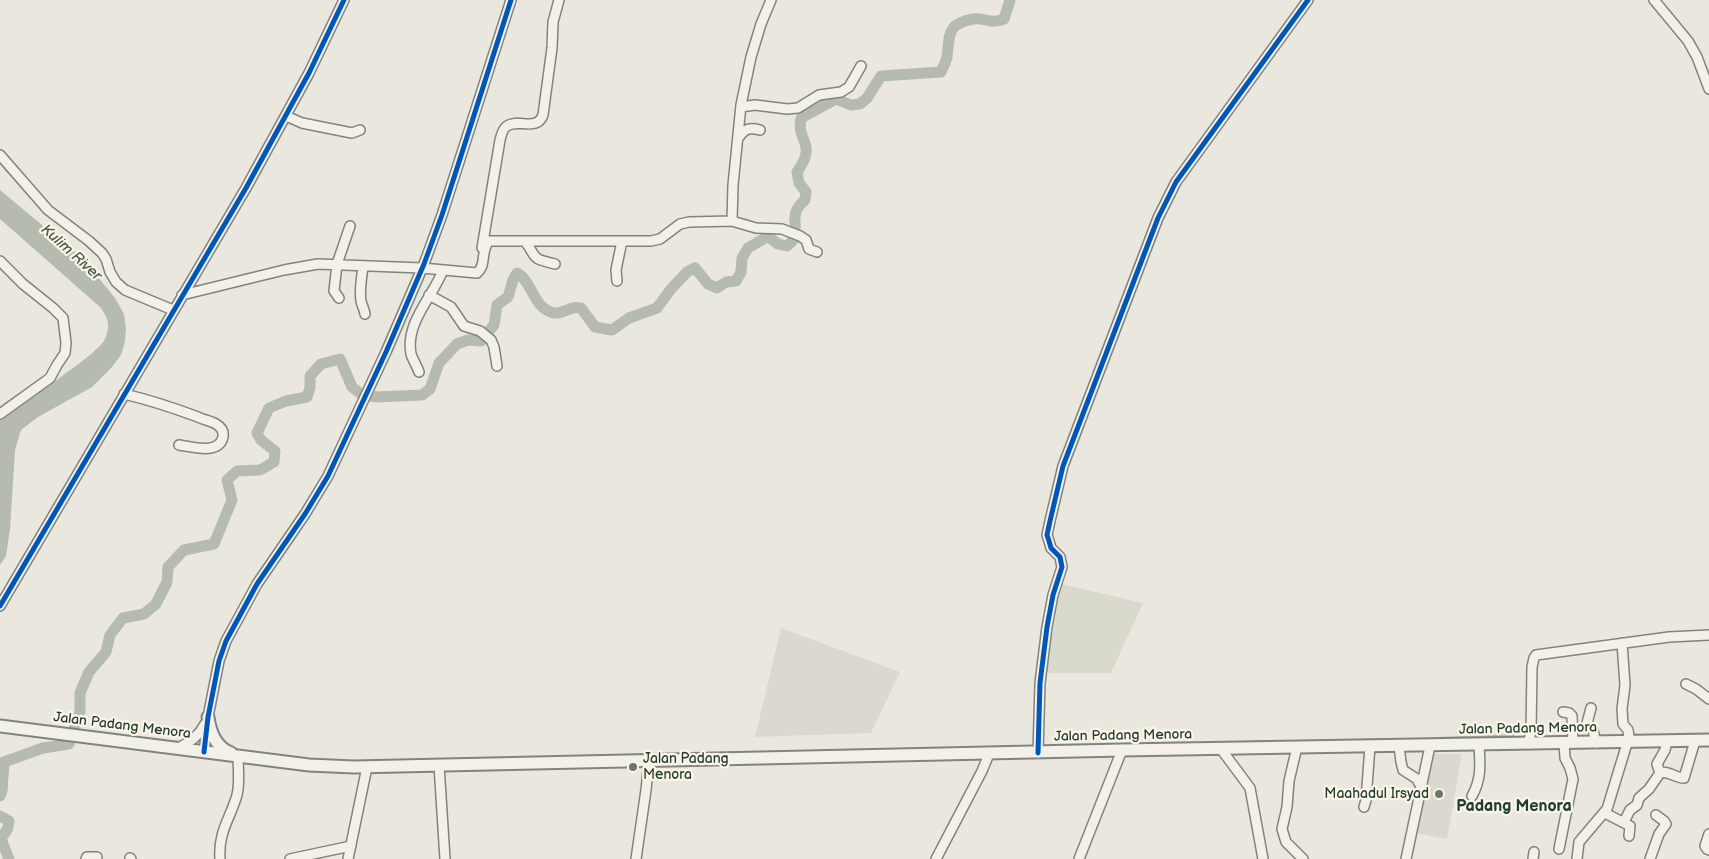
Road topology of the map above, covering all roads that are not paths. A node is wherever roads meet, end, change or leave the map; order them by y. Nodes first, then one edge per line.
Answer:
1 (344, 0) edge
2 (511, 0) edge
3 (559, 0) edge
4 (771, 0) edge
5 (1308, 0) edge
6 (1654, 0) edge
7 (861, 66) dead end
8 (1709, 89) edge
9 (741, 107) junction
10 (286, 116) junction
11 (360, 130) dead end
12 (760, 130) dead end
13 (738, 138) junction
14 (0, 155) edge
15 (732, 221) junction
16 (350, 226) dead end
17 (525, 240) junction
18 (622, 241) junction
19 (817, 252) dead end
20 (1, 263) edge
21 (337, 264) junction
22 (555, 264) dead end
23 (363, 266) junction
24 (422, 268) junction
25 (443, 270) junction
26 (477, 273) junction
27 (617, 281) dead end
28 (182, 295) junction
29 (429, 295) junction
30 (339, 298) dead end
31 (174, 310) junction
32 (364, 314) dead end
33 (497, 366) dead end
34 (419, 372) dead end
35 (124, 394) junction
36 (0, 414) edge
37 (179, 445) dead end
38 (0, 606) edge
39 (1709, 635) edge
40 (1622, 643) junction
41 (1686, 684) dead end
42 (1709, 699) edge
43 (1591, 708) dead end
44 (1563, 712) dead end
45 (208, 717) junction
46 (0, 726) edge
47 (1588, 726) junction
48 (1570, 740) junction
49 (1709, 740) edge
50 (1667, 741) junction
51 (1695, 741) junction
52 (1627, 742) junction
53 (1596, 743) junction
54 (1528, 744) junction
55 (1479, 745) junction
56 (1370, 746) junction
57 (1399, 746) junction
58 (1430, 746) junction
59 (1297, 747) junction
60 (178, 748) junction
61 (1221, 749) junction
62 (1122, 750) junction
63 (204, 752) junction
64 (1038, 753) junction
65 (989, 754) junction
66 (238, 756) junction
67 (649, 761) junction
68 (439, 765) junction
69 (367, 767) junction
70 (1660, 772) junction
71 (1421, 787) junction
72 (1472, 796) dead end
73 (1364, 807) dead end
74 (1605, 813) junction
75 (1656, 815) dead end
76 (1624, 822) junction
77 (1709, 834) edge
78 (1629, 836) dead end
79 (351, 846) junction
80 (1559, 849) dead end
81 (1709, 850) edge
82 (97, 857) dead end
83 (86, 859) edge
84 (220, 859) edge
85 (290, 859) edge
86 (348, 859) edge
87 (445, 859) edge
88 (636, 859) edge
89 (936, 859) edge
90 (1079, 859) edge
91 (1264, 859) edge
92 (1302, 859) edge
93 (1406, 859) edge
94 (1577, 859) edge
95 (1650, 859) edge

1 - 10 street
2 - 24 street
3 - 26 street
4 - 9 street
5 - 64 street
6 - 8 street
7 - 9 street
9 - 13 street
10 - 11 street
10 - 28 street
12 - 13 street
13 - 15 street
14 - 31 street
15 - 18 street
15 - 19 street
16 - 21 street
17 - 18 street
17 - 22 street
17 - 26 street
18 - 27 street
20 - 36 street
21 - 23 street
21 - 28 street
21 - 30 street
23 - 24 street
23 - 32 street
24 - 25 street
24 - 45 street
25 - 26 street
25 - 29 street
28 - 31 street
29 - 33 street
29 - 34 street
31 - 35 street
35 - 37 street
35 - 38 street
39 - 40 street
40 - 52 street
40 - 54 street
41 - 42 street
43 - 47 street
44 - 48 street
45 - 60 street
45 - 63 street
45 - 66 main road
46 - 60 main road, Jalan Padang Menora
47 - 48 street
47 - 53 street
48 - 53 main road, Jalan Padang Menora
48 - 54 main road, Jalan Padang Menora
48 - 80 street
49 - 51 main road, Jalan Padang Menora
50 - 51 main road, Jalan Padang Menora
50 - 52 main road, Jalan Padang Menora
50 - 70 street
51 - 70 street
52 - 53 main road, Jalan Padang Menora
52 - 74 street
54 - 55 main road, Jalan Padang Menora
55 - 58 main road, Jalan Padang Menora
55 - 72 street
56 - 57 main road, Jalan Padang Menora
56 - 59 main road, Jalan Padang Menora
56 - 73 street
57 - 58 main road, Jalan Padang Menora
57 - 71 street
58 - 71 street
59 - 61 main road, Jalan Padang Menora
59 - 92 street
60 - 63 main road, Jalan Padang Menora
61 - 62 main road, Jalan Padang Menora
61 - 91 street
62 - 64 main road, Jalan Padang Menora
62 - 90 street
63 - 66 main road, Jalan Padang Menora
64 - 65 main road, Jalan Padang Menora
65 - 67 main road, Jalan Padang Menora
65 - 89 street
66 - 69 main road, Jalan Padang Menora
66 - 84 street
67 - 68 main road, Jalan Padang Menora
67 - 88 street
68 - 69 main road, Jalan Padang Menora
68 - 87 street
69 - 79 street
70 - 76 street
71 - 93 street
74 - 76 street
74 - 94 street
75 - 95 street
76 - 78 street
77 - 81 street
79 - 85 street
79 - 86 street
82 - 83 street

